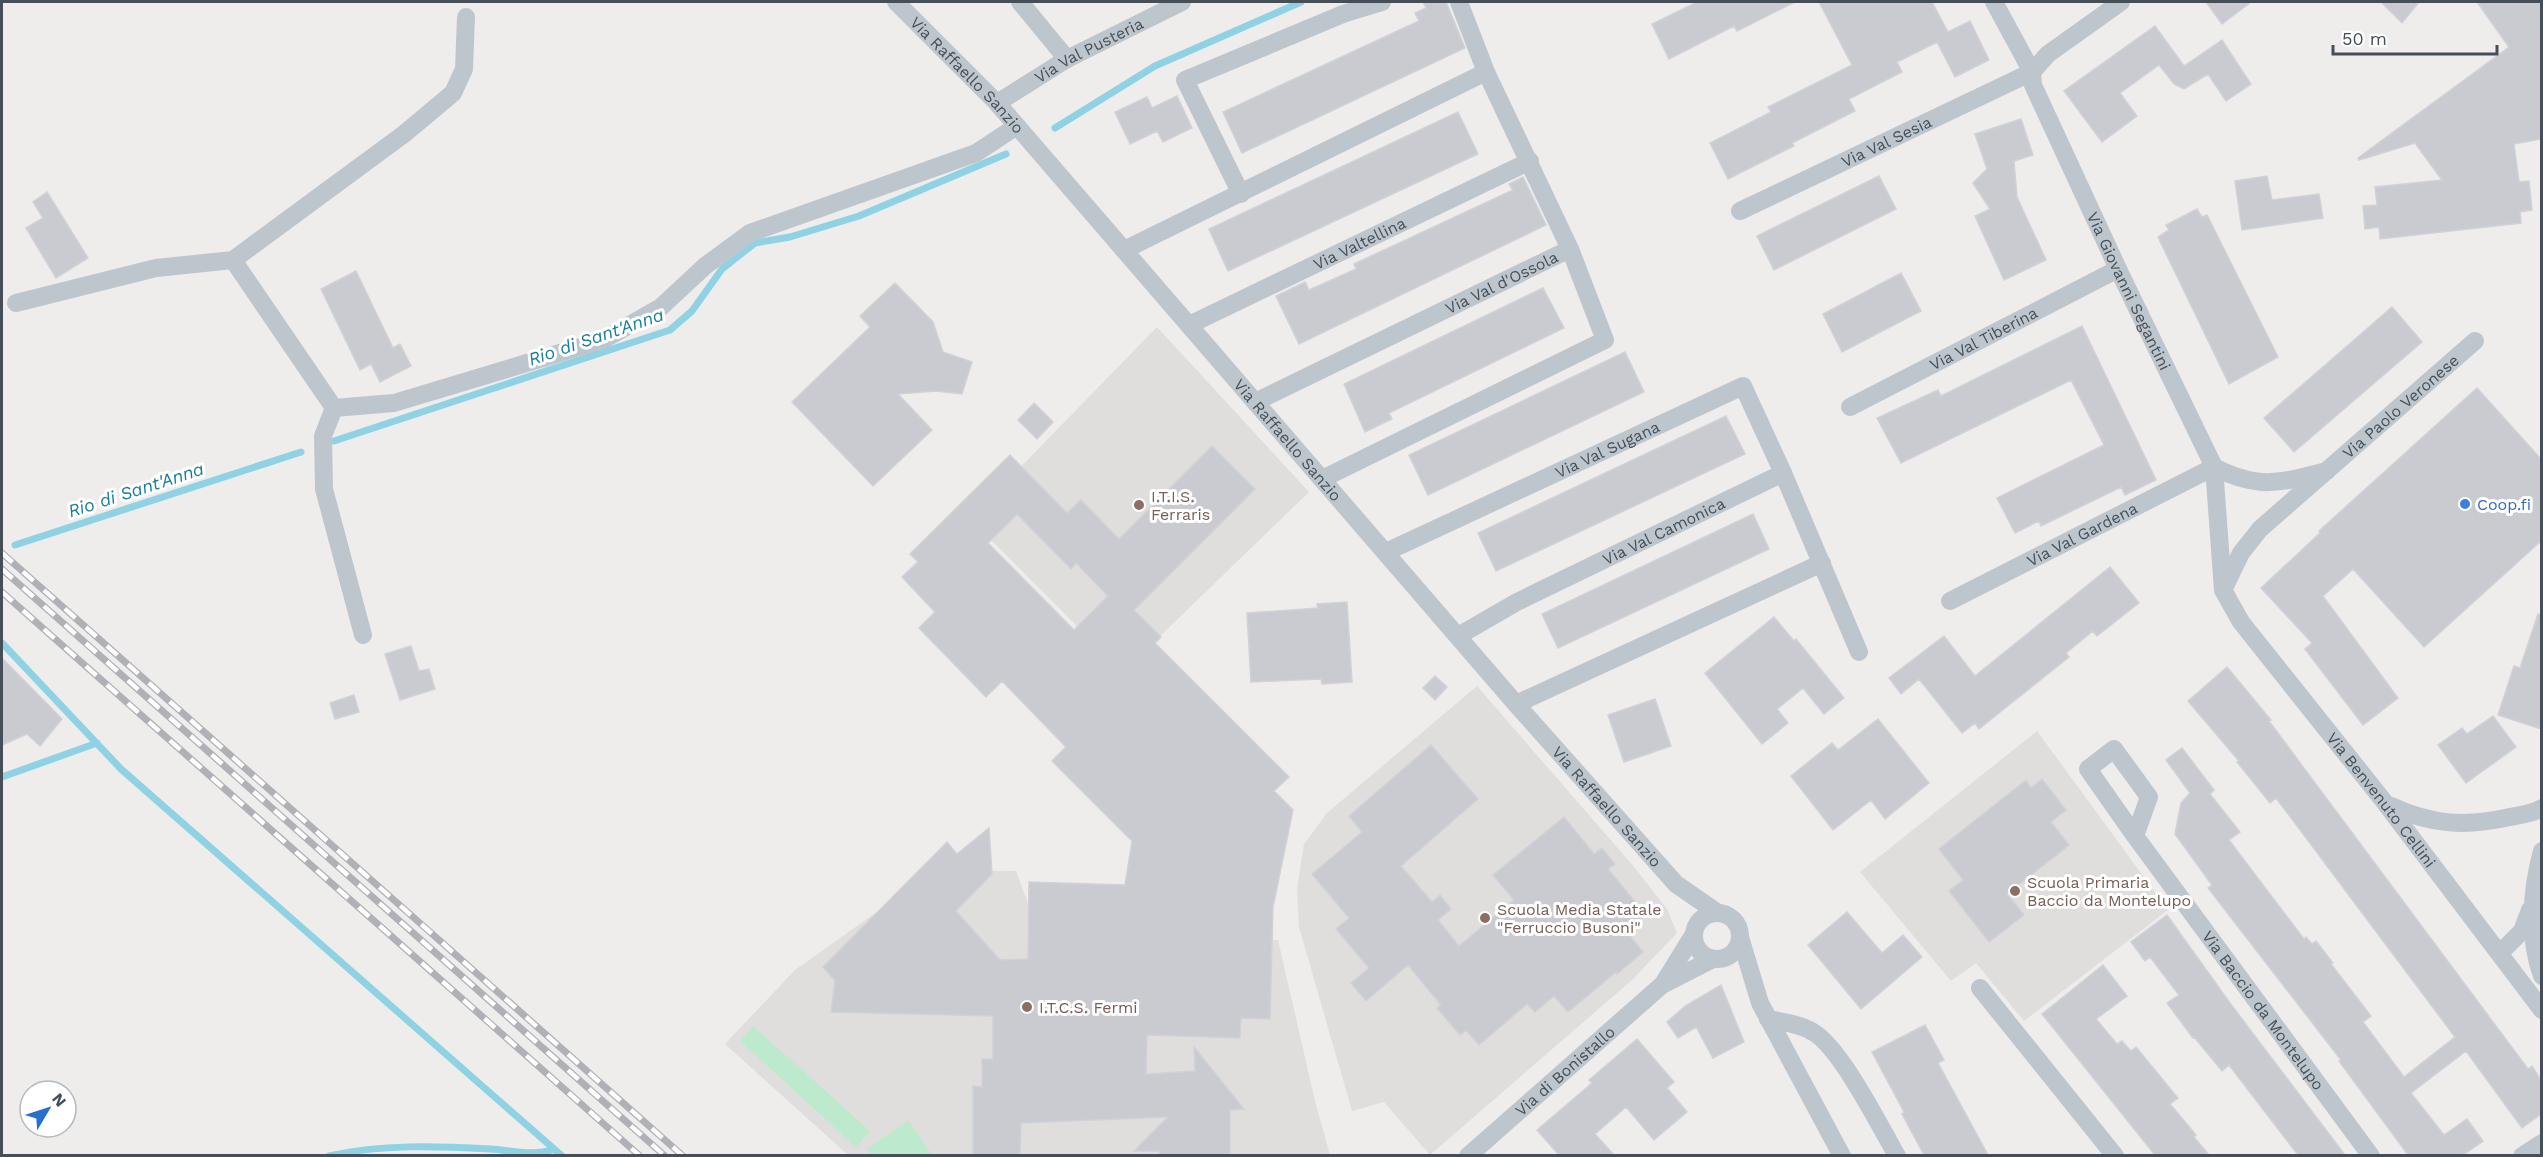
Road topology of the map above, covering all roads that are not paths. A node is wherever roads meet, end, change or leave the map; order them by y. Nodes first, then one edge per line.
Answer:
1 (896, 2) edge
2 (1020, 2) edge
3 (1182, 2) edge
4 (1382, 2) edge
5 (1459, 2) edge
6 (1994, 2) edge
7 (2121, 2) edge
8 (466, 17) dead end
9 (1067, 59) junction
10 (1486, 72) junction
11 (2032, 72) junction
12 (997, 103) junction
13 (1017, 126) junction
14 (1530, 161) junction
15 (1241, 194) junction
16 (1740, 211) dead end
17 (1570, 249) junction
18 (1124, 250) junction
19 (233, 260) junction
20 (2118, 269) junction
21 (16, 303) dead end
22 (1189, 325) junction
23 (2475, 341) dead end
24 (1255, 402) junction
25 (1850, 407) dead end
26 (334, 408) junction
27 (2214, 467) junction
28 (2327, 471) junction
29 (1783, 473) junction
30 (1322, 479) junction
31 (2260, 529) junction
32 (2220, 540) junction
33 (1386, 552) junction
34 (1822, 563) junction
35 (2223, 590) junction
36 (1950, 601) dead end
37 (363, 635) dead end
38 (1458, 636) junction
39 (1859, 652) dead end
40 (1516, 704) junction
41 (2386, 804) junction
42 (2541, 808) edge
43 (2135, 836) dead end
44 (2541, 851) edge
45 (1676, 884) junction
46 (2534, 900) junction
47 (1718, 913) junction
48 (1694, 931) junction
49 (1740, 937) junction
50 (2500, 953) junction
51 (1719, 959) junction
52 (2541, 976) edge
53 (1662, 985) junction
54 (1980, 988) dead end
55 (2541, 1010) edge
56 (1764, 1011) junction
57 (2541, 1143) edge
58 (1468, 1155) edge
59 (1842, 1155) edge
60 (1897, 1155) edge
61 (2115, 1155) edge
62 (2371, 1155) edge
63 (2522, 1155) edge

1 - 12 street, Via Raffaello Sanzio
2 - 9 street
3 - 9 street, Via Val Pusteria
4 - 15 street
5 - 10 street
6 - 11 street, Via Giovanni Segantini
7 - 11 street
8 - 19 street
9 - 12 street, Via Val Pusteria
10 - 14 street
10 - 15 street
11 - 16 street, Via Val Sesia
11 - 20 street, Via Giovanni Segantini
12 - 13 street, Via Raffaello Sanzio
13 - 18 street, Via Raffaello Sanzio
13 - 26 street
14 - 17 street
14 - 22 street, Via Valtellina
15 - 18 street
17 - 24 street, Via Val d'Ossola
17 - 30 street, Via Val d'Ossola
18 - 22 street, Via Raffaello Sanzio
19 - 21 street
19 - 26 street
20 - 25 street, Via Val Tiberina
20 - 27 street, Via Giovanni Segantini
22 - 24 street, Via Raffaello Sanzio
23 - 28 street, Via Paolo Veronese
24 - 30 street, Via Raffaello Sanzio
26 - 37 street
27 - 28 street, Via Paolo Veronese
27 - 32 street, Via Giovanni Segantini
27 - 36 street, Via Val Gardena
28 - 31 street, Via Paolo Veronese
29 - 33 street, Via Val Sugana
29 - 34 street
29 - 38 street, Via Val Camonica
30 - 33 street, Via Raffaello Sanzio
31 - 32 street, Via Paolo Veronese
31 - 35 street, Via Paolo Veronese
32 - 35 street, Via Giovanni Segantini
33 - 38 street, Via Raffaello Sanzio
34 - 39 street
34 - 40 street
35 - 41 street, Via Benvenuto Cellini
38 - 40 street, Via Raffaello Sanzio
40 - 45 street, Via Raffaello Sanzio
41 - 42 street
41 - 50 street, Via Benvenuto Cellini
43 - 62 street, Via Baccio da Montelupo
44 - 46 street
45 - 47 street, Via Raffaello Sanzio
45 - 48 street, Via Raffaello Sanzio
46 - 50 street
46 - 52 street
47 - 48 street
47 - 49 street, Via Raffaello Sanzio
48 - 51 street, Via Raffaello Sanzio
48 - 53 street, Via di Bonistallo
49 - 51 street
49 - 56 street, Via Raffaello Sanzio
50 - 55 street, Via Benvenuto Cellini
51 - 53 street, Via di Bonistallo
51 - 56 street, Via Raffaello Sanzio
53 - 58 street, Via di Bonistallo
54 - 61 street
56 - 59 street, Via Raffaello Sanzio
56 - 60 street
57 - 63 street

